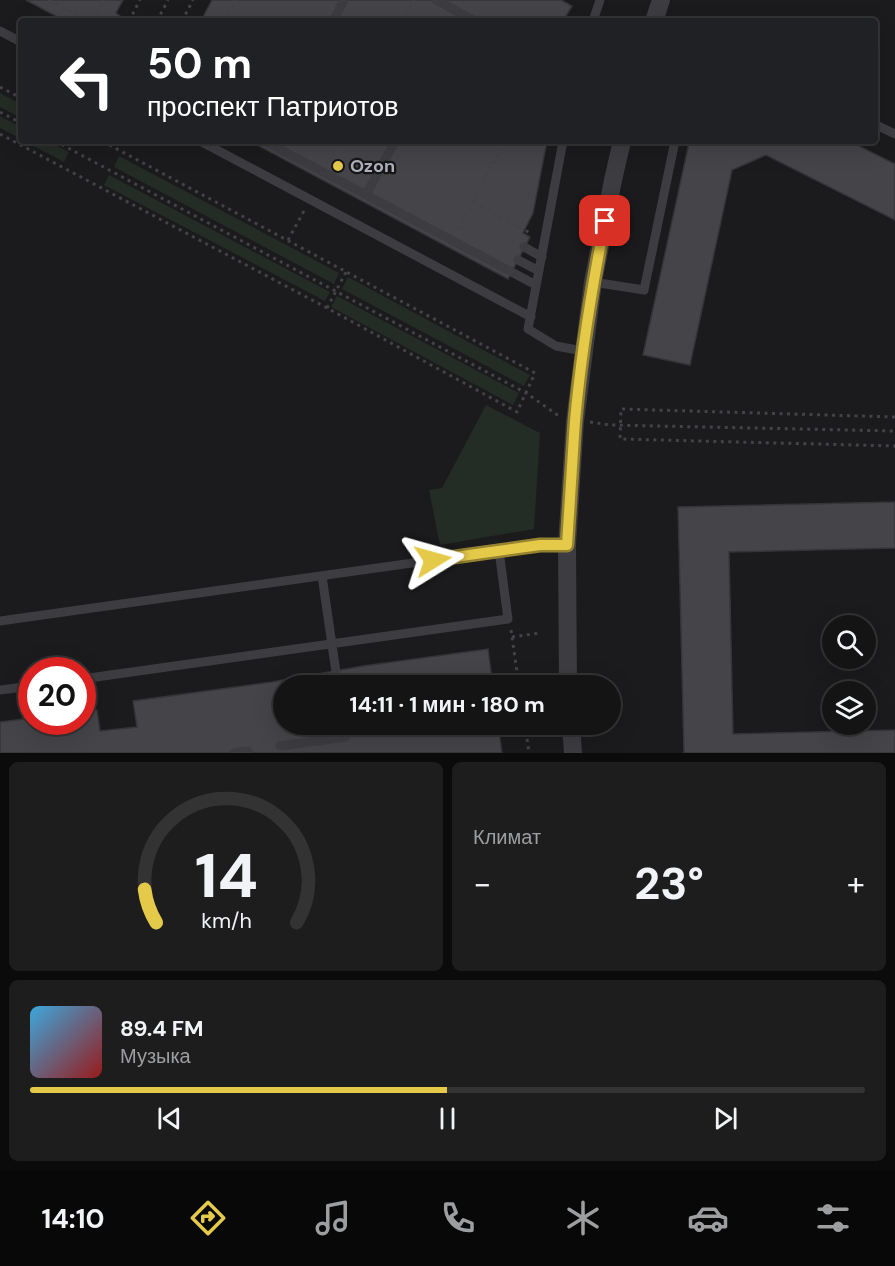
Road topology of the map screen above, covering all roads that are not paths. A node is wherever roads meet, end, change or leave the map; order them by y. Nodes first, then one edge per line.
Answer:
1 (344, 0) edge
2 (436, 0) edge
3 (600, 0) edge
4 (661, 0) edge
5 (335, 18) edge
6 (461, 18) edge
7 (594, 18) edge
8 (655, 18) edge
9 (0, 31) edge
10 (18, 40) edge
11 (878, 126) edge
12 (895, 134) edge
13 (206, 144) edge
14 (272, 144) edge
15 (393, 144) edge
16 (562, 144) edge
17 (621, 144) edge
18 (674, 144) edge
19 (366, 195) junction
20 (524, 248) dead end
21 (542, 257) junction
22 (518, 260) dead end
23 (539, 271) junction
24 (593, 282) junction
25 (536, 285) junction
26 (531, 317) junction
27 (583, 351) junction
28 (567, 545) junction
29 (499, 551) junction
30 (322, 576) junction
31 (0, 621) edge
32 (333, 644) junction
33 (337, 675) edge
34 (568, 675) edge
35 (96, 677) edge
36 (18, 688) edge
37 (0, 690) edge
38 (346, 735) edge
39 (572, 735) edge
40 (280, 747) dead end
41 (248, 751) dead end
42 (234, 753) edge
43 (573, 753) edge

1 - 5 lane
2 - 6 lane
3 - 7 lane
4 - 8 street
9 - 10 lane
11 - 12 lane
13 - 26 lane
14 - 19 lane
15 - 19 lane
16 - 21 lane
17 - 24 street
18 - 24 lane
19 - 25 lane
20 - 21 lane
21 - 23 lane
22 - 23 lane
23 - 25 lane
24 - 27 street
25 - 26 lane
26 - 27 lane
27 - 28 street
28 - 29 lane
28 - 34 street
29 - 30 lane
29 - 32 lane
30 - 31 lane
30 - 32 lane
32 - 33 lane
32 - 35 lane
36 - 37 lane
38 - 40 lane
39 - 43 street
41 - 42 lane

